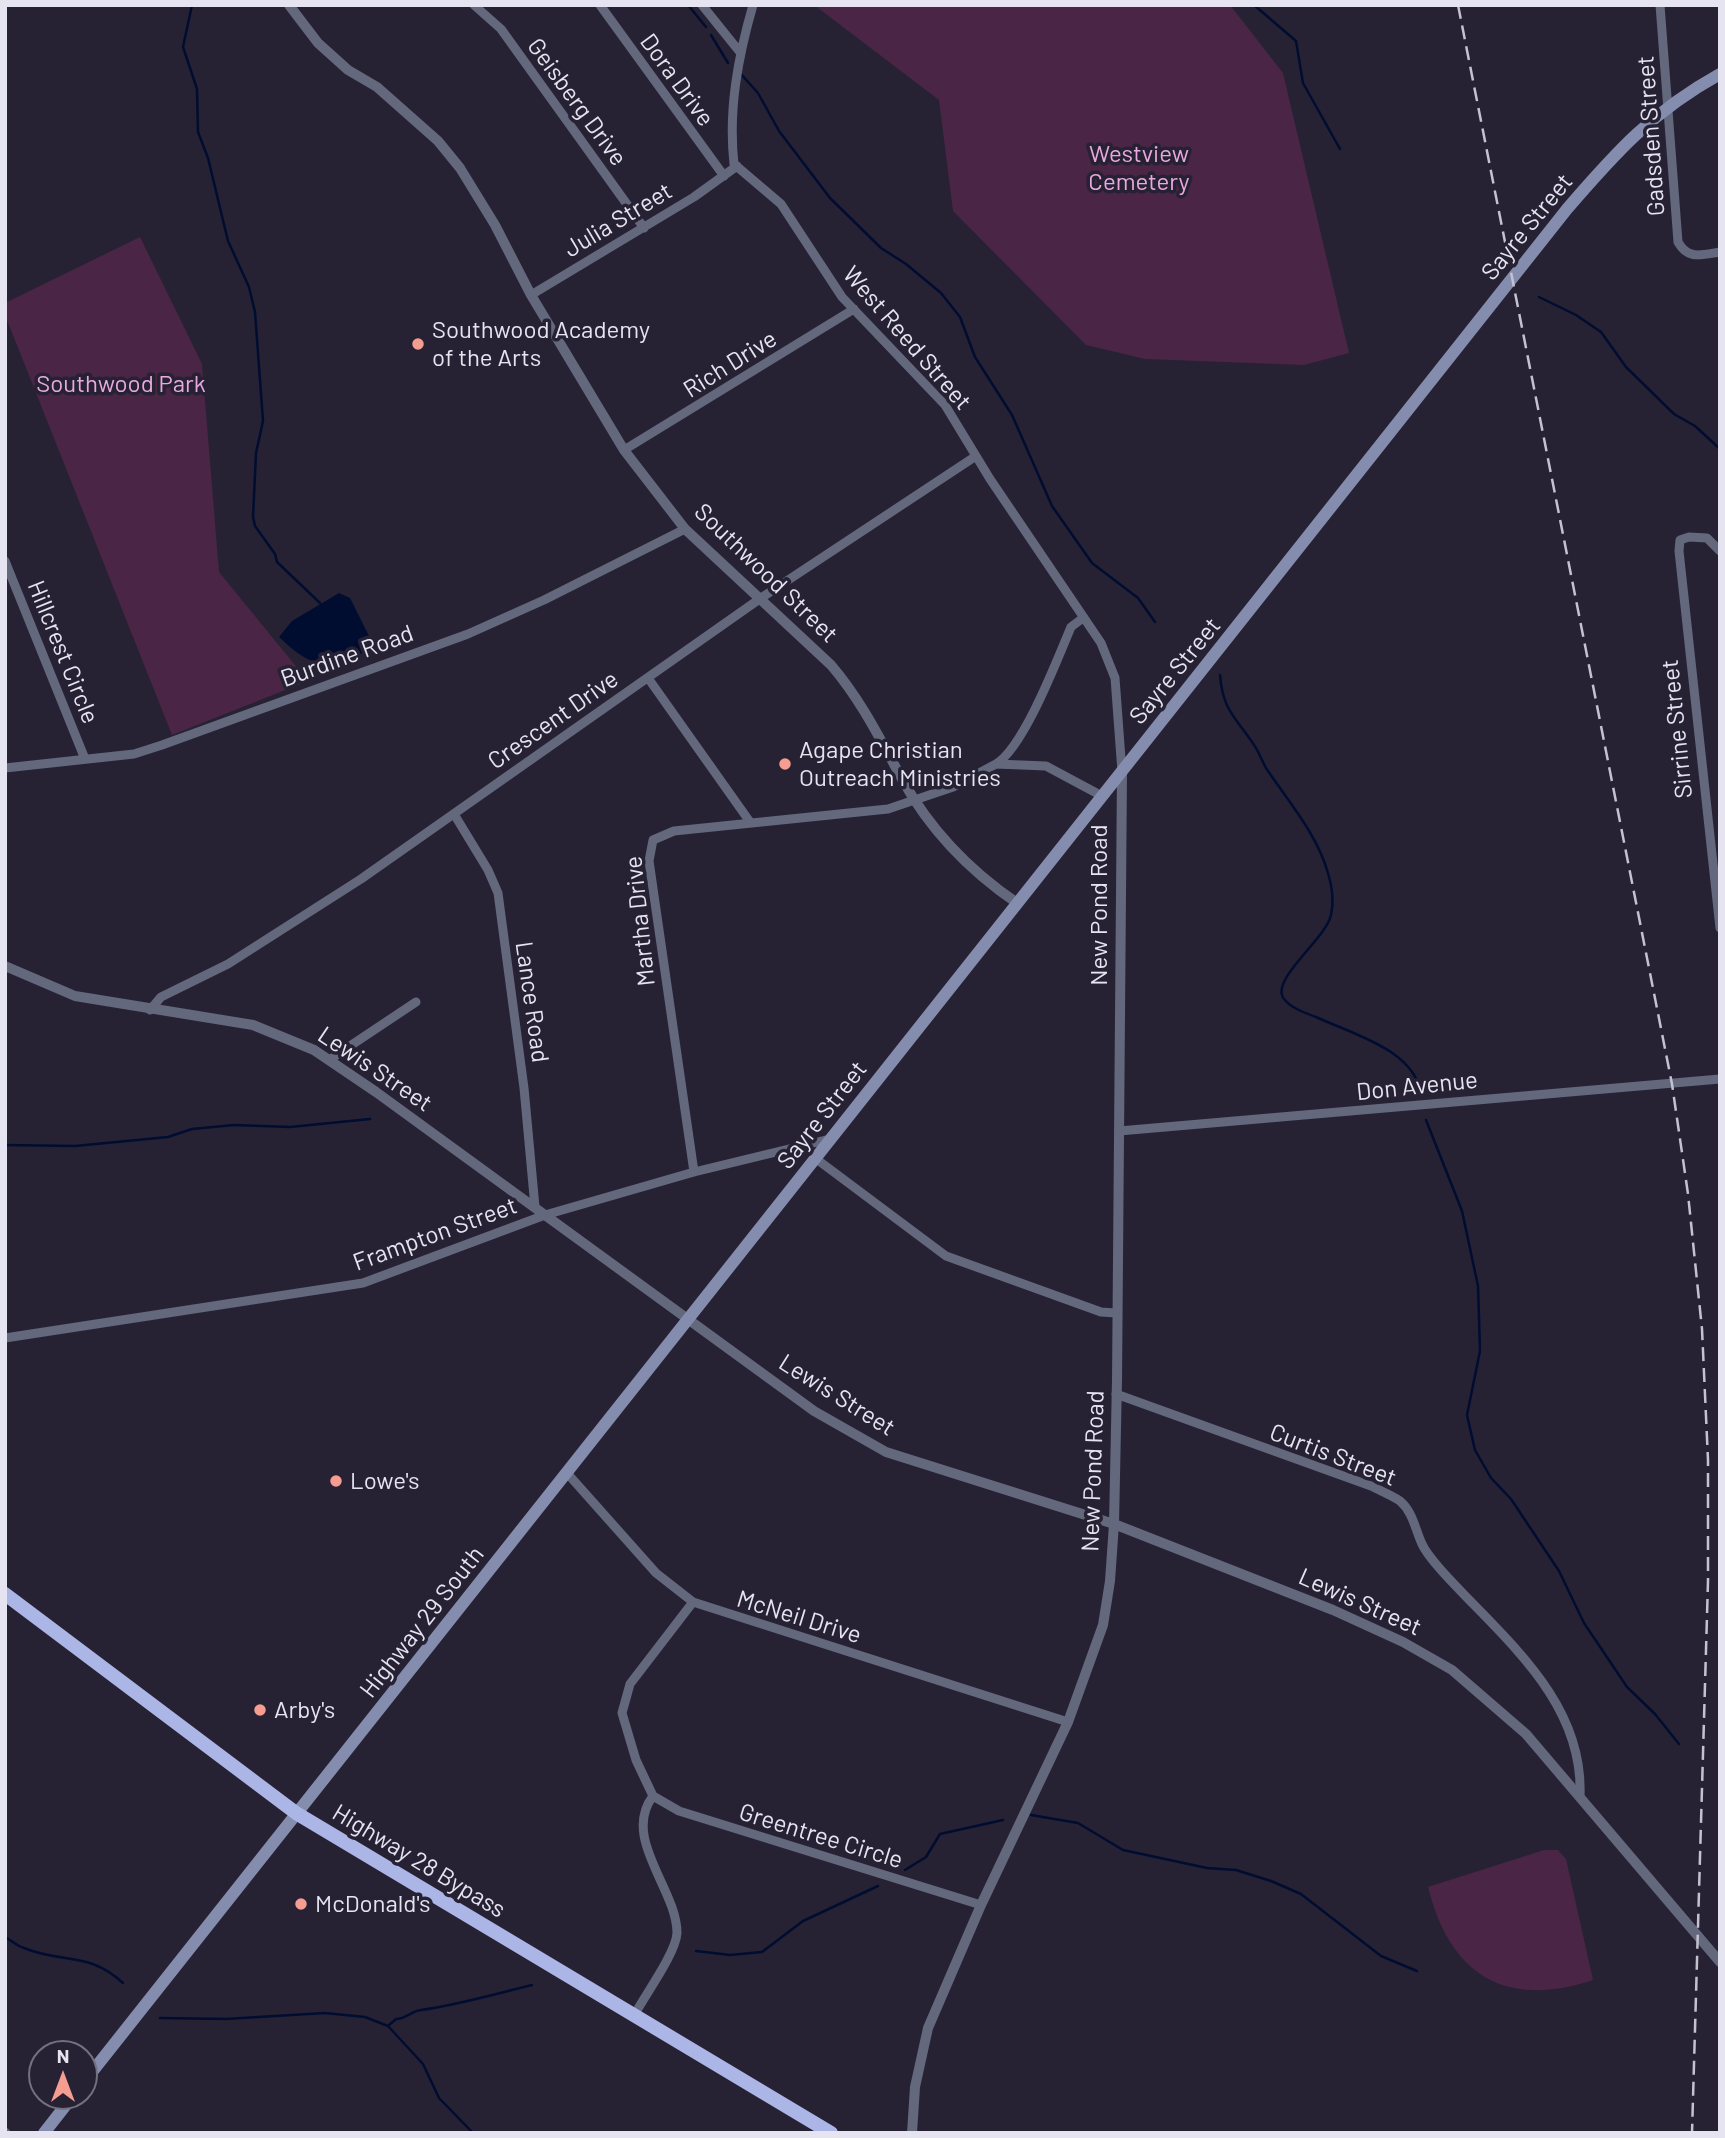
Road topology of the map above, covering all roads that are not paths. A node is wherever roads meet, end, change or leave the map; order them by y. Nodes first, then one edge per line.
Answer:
1 (289, 5) edge
2 (474, 5) edge
3 (600, 5) edge
4 (702, 5) edge
5 (753, 5) edge
6 (1660, 5) edge
7 (739, 51) junction
8 (1720, 74) edge
9 (1668, 106) junction
10 (737, 166) junction
11 (724, 176) junction
12 (644, 228) junction
13 (1720, 253) edge
14 (531, 295) junction
15 (854, 309) junction
16 (624, 450) junction
17 (976, 457) junction
18 (685, 529) junction
19 (1720, 551) edge
20 (5, 561) edge
21 (761, 598) junction
22 (1083, 618) junction
23 (648, 678) junction
24 (85, 759) junction
25 (996, 764) junction
26 (5, 768) edge
27 (1122, 772) junction
28 (1102, 796) junction
29 (916, 802) junction
30 (454, 814) junction
31 (750, 822) junction
32 (1017, 903) junction
33 (1720, 928) edge
34 (5, 966) edge
35 (416, 1002) dead end
36 (150, 1010) junction
37 (329, 1060) junction
38 (1720, 1079) edge
39 (1119, 1131) junction
40 (830, 1139) junction
41 (815, 1158) junction
42 (694, 1172) junction
43 (535, 1207) junction
44 (545, 1214) junction
45 (1116, 1313) junction
46 (686, 1319) junction
47 (5, 1338) edge
48 (1116, 1394) junction
49 (567, 1473) junction
50 (1114, 1524) junction
51 (5, 1594) edge
52 (693, 1602) junction
53 (1068, 1722) junction
54 (653, 1796) junction
55 (1580, 1796) junction
56 (296, 1814) junction
57 (981, 1905) junction
58 (1720, 1962) edge
59 (635, 2014) junction
60 (98, 2064) edge
61 (62, 2110) edge
62 (44, 2133) edge
63 (831, 2133) edge
64 (912, 2133) edge

1 - 14 street, Southwood Street
2 - 12 street, Geisberg Drive
3 - 11 street, Dora Drive
4 - 7 street
5 - 7 street
6 - 9 street, Gadsden Street
7 - 10 street
8 - 9 main road, Sayre Street
9 - 13 street, Gadsden Street
9 - 27 main road, Sayre Street
10 - 11 street, Julia Street
10 - 15 street, West Reed Street
11 - 12 street, Julia Street
12 - 14 street, Julia Street
14 - 16 street, Southwood Street
15 - 16 street, Rich Drive
15 - 17 street, West Reed Street
16 - 18 street, Southwood Street
17 - 21 street, Crescent Drive
17 - 22 street, West Reed Street
18 - 21 street, Southwood Street
18 - 24 street, Burdine Road
19 - 33 street, Sirrine Street
20 - 24 street, Hillcrest Circle
21 - 23 street, Crescent Drive
21 - 29 street, Southwood Street
22 - 25 street
22 - 27 street, West Reed Street
23 - 30 street, Crescent Drive
23 - 31 street
24 - 26 street, Burdine Road
25 - 28 street, Martha Drive
25 - 29 street, Martha Drive
27 - 28 main road, Sayre Street
27 - 39 street, New Pond Road
28 - 32 main road, Sayre Street
29 - 31 street, Martha Drive
29 - 32 street, Southwood Street
30 - 36 street, Crescent Drive
30 - 43 street, Lance Road
31 - 42 street, Martha Drive
32 - 40 main road, Sayre Street
34 - 36 street, Lewis Street
35 - 37 street
36 - 37 street, Lewis Street
37 - 43 street, Lewis Street
38 - 39 street, Don Avenue
39 - 45 street, New Pond Road
40 - 41 main road, Sayre Street
40 - 42 street, Frampton Street
41 - 45 street
41 - 46 main road, Sayre Street
42 - 44 street, Frampton Street
43 - 44 street, Lewis Street
44 - 46 street, Lewis Street
44 - 47 street, Frampton Street
45 - 48 street, New Pond Road
46 - 49 main road, Highway 29 South
46 - 50 street, Lewis Street
48 - 50 street, New Pond Road
48 - 55 street, Curtis Street
49 - 52 street, McNeil Drive
49 - 56 main road, Highway 29 South
50 - 53 street, New Pond Road
50 - 55 street, Lewis Street
51 - 56 highway, Highway 28 Bypass
52 - 53 street, McNeil Drive
52 - 54 street
53 - 57 street, New Pond Road
54 - 57 street, Greentree Circle
54 - 59 street
55 - 58 street, Lewis Street
56 - 59 highway, Highway 28 Bypass
56 - 60 main road, Highway 29 South
57 - 64 street, New Pond Road
59 - 63 highway, Highway 28 Bypass
61 - 62 main road

